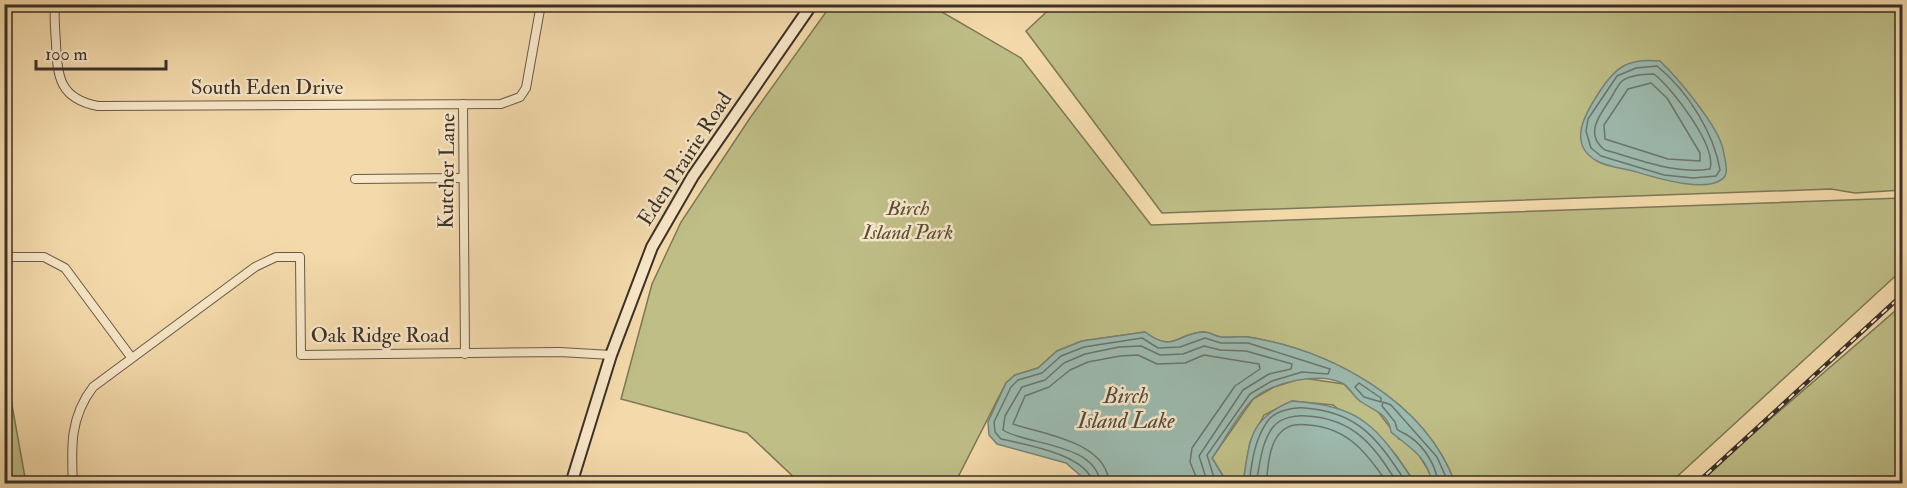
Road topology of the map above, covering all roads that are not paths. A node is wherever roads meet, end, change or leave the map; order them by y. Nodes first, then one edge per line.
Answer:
1 (55, 4) edge
2 (541, 4) edge
3 (812, 4) edge
4 (463, 104) junction
5 (463, 178) junction
6 (355, 179) dead end
7 (12, 257) dead end
8 (465, 354) junction
9 (611, 355) junction
10 (131, 357) junction
11 (72, 483) edge
12 (571, 483) edge

1 - 4 street, South Eden Drive
2 - 4 street, Kutcher Lane
3 - 9 main road, Eden Prairie Road
4 - 5 street, Kutcher Lane
5 - 6 street
5 - 8 street, Kutcher Lane
7 - 10 street
8 - 9 street, Oak Ridge Road
8 - 10 street, Oak Ridge Road
9 - 12 main road, Eden Prairie Road
10 - 11 street

